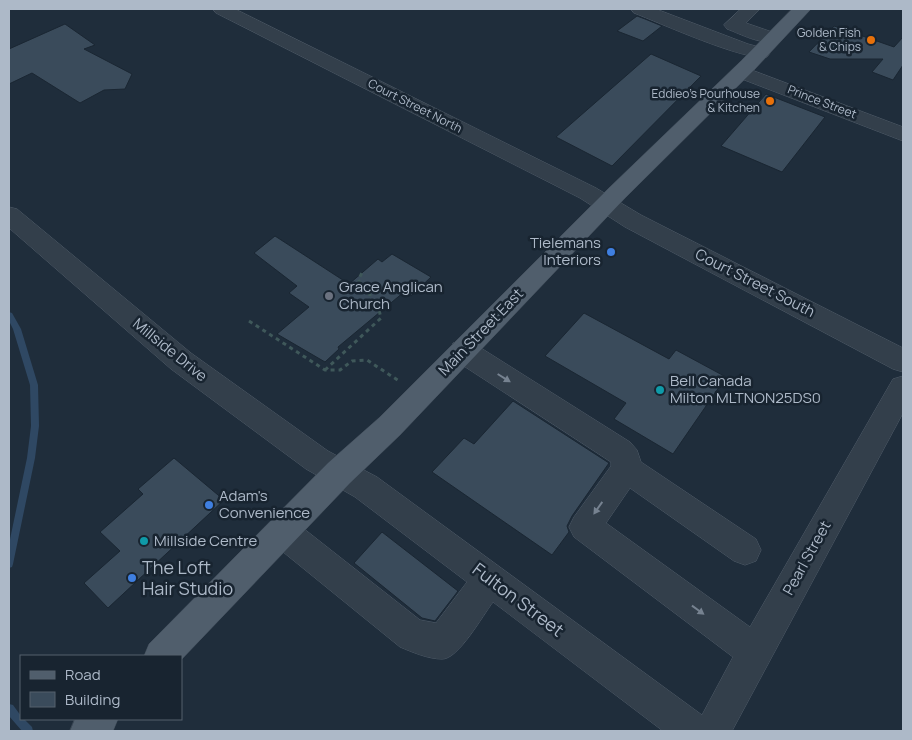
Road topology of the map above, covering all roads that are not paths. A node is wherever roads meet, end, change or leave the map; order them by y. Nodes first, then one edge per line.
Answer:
1 (222, 9) edge
2 (640, 9) edge
3 (751, 9) edge
4 (802, 9) edge
5 (766, 46) junction
6 (741, 72) junction
7 (903, 134) edge
8 (607, 203) junction
9 (9, 215) edge
10 (463, 351) junction
11 (903, 361) edge
12 (903, 387) edge
13 (626, 469) junction
14 (339, 473) junction
15 (283, 532) junction
16 (745, 550) dead end
17 (490, 579) junction
18 (755, 652) junction
19 (162, 655) edge
20 (99, 720) edge
21 (88, 731) edge
22 (693, 731) edge
23 (713, 731) edge

1 - 8 street, Court Street North
2 - 5 street
3 - 5 street
4 - 5 main road, Main Street East
5 - 6 main road, Main Street East
6 - 7 street, Prince Street
6 - 8 main road, Main Street East
8 - 10 main road, Main Street East
8 - 11 street, Court Street South
9 - 14 street, Millside Drive
10 -> 13 street
10 - 14 main road, Main Street East
12 - 18 street, Pearl Street
13 - 16 street
13 -> 18 street
14 - 15 main road, Main Street East
14 - 17 street, Fulton Street
15 - 17 street
15 - 19 main road, Main Street East
17 - 22 street, Fulton Street
18 - 23 street, Pearl Street
20 - 21 main road

